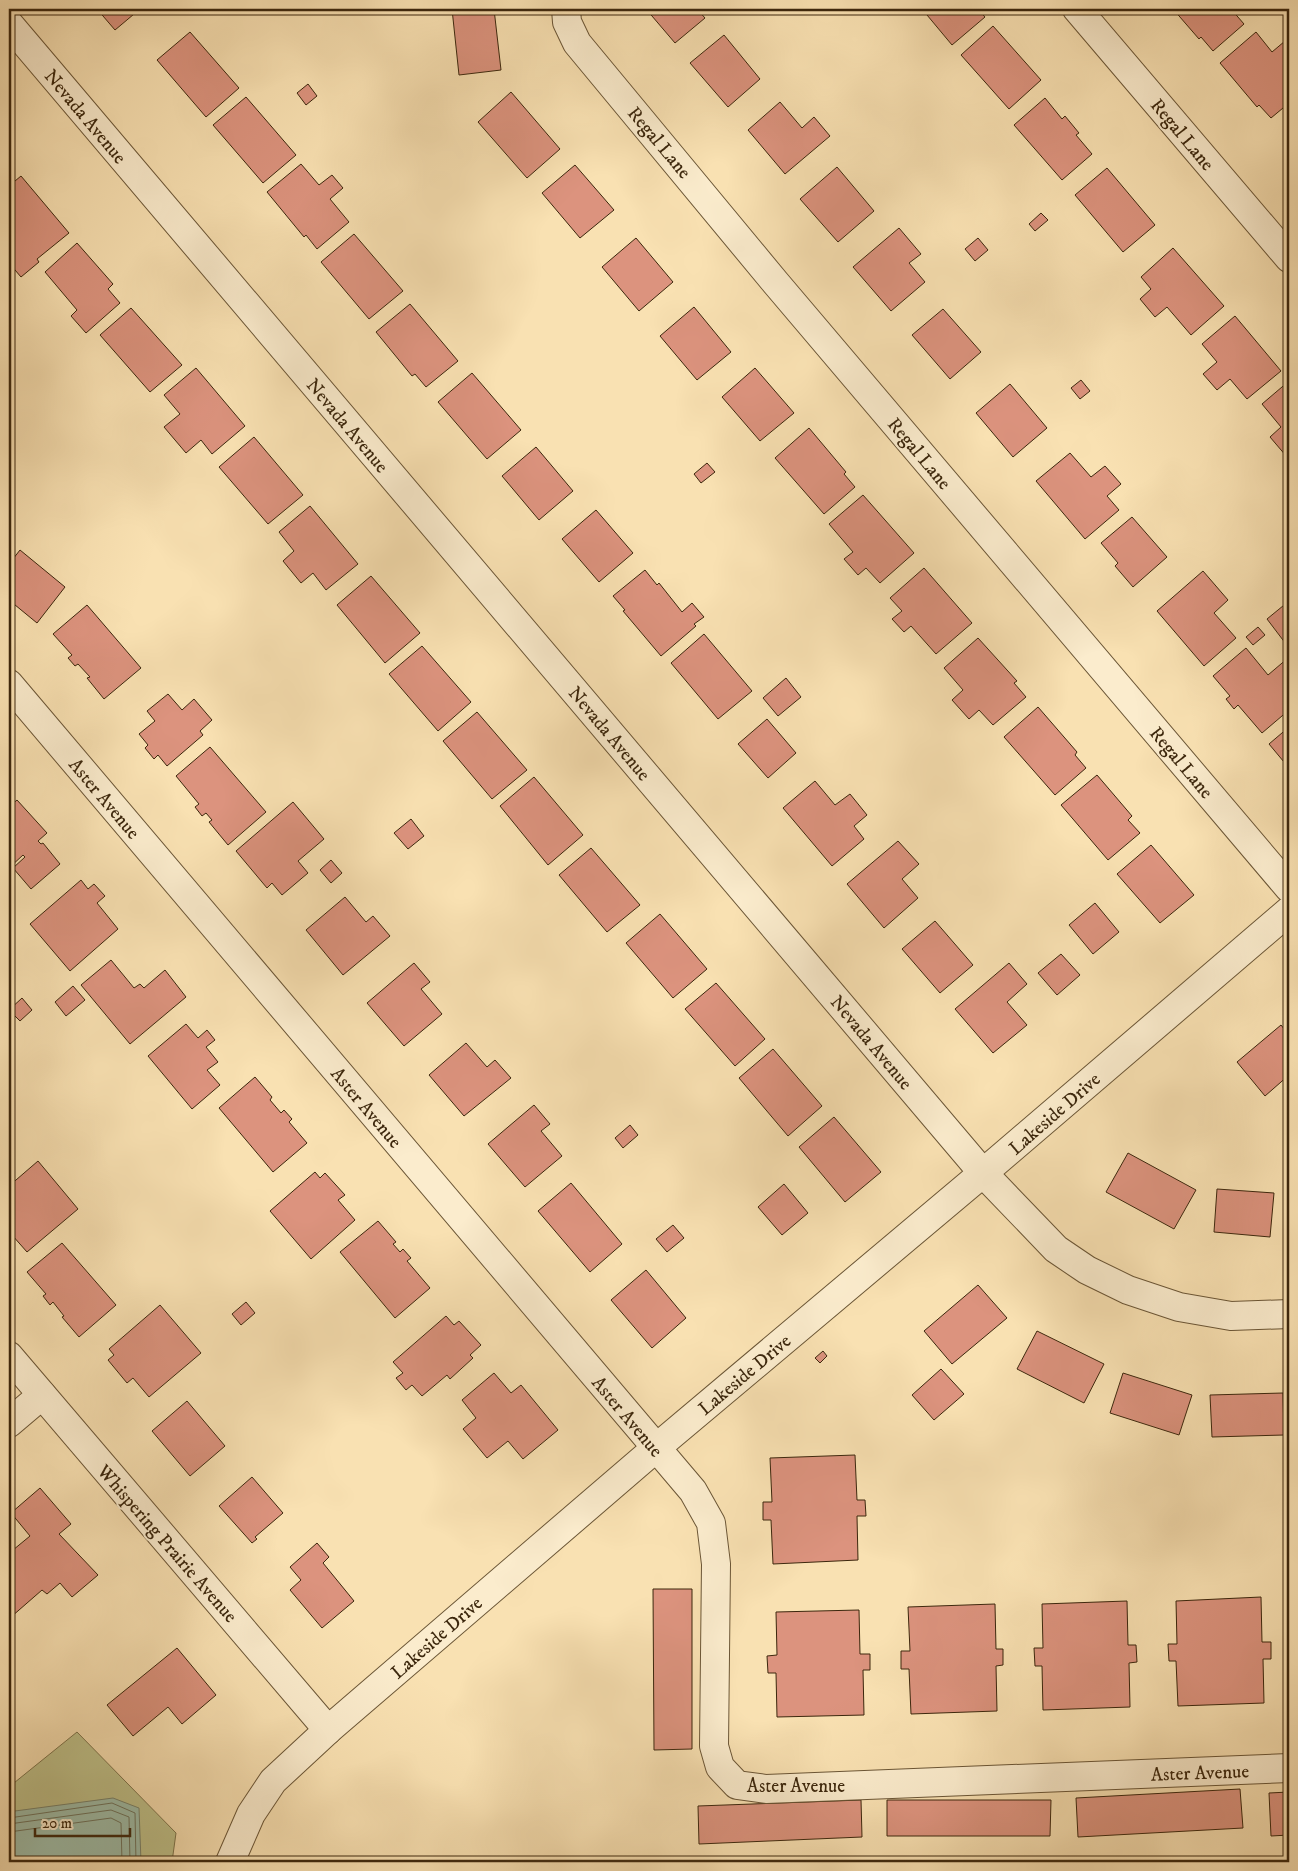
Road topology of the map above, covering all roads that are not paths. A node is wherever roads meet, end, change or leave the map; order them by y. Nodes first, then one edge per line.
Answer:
1 (566, 9) edge
2 (1077, 9) edge
3 (9, 24) edge
4 (1289, 258) edge
5 (9, 684) edge
6 (1289, 888) edge
7 (1289, 911) edge
8 (983, 1173) junction
9 (1289, 1314) edge
10 (9, 1356) edge
11 (42, 1395) junction
12 (9, 1423) edge
13 (656, 1448) junction
14 (328, 1730) junction
15 (1289, 1768) edge
16 (230, 1862) edge

1 - 6 street, Regal Lane
2 - 4 street, Regal Lane
3 - 8 street, Nevada Avenue
5 - 13 street, Aster Avenue
7 - 8 street, Lakeside Drive
8 - 9 street, Nevada Avenue
8 - 13 street, Lakeside Drive
10 - 11 street, Whispering Prairie Avenue
11 - 12 street
11 - 14 street, Whispering Prairie Avenue
13 - 14 street, Lakeside Drive
13 - 15 street, Aster Avenue
14 - 16 street, Lakeside Drive

